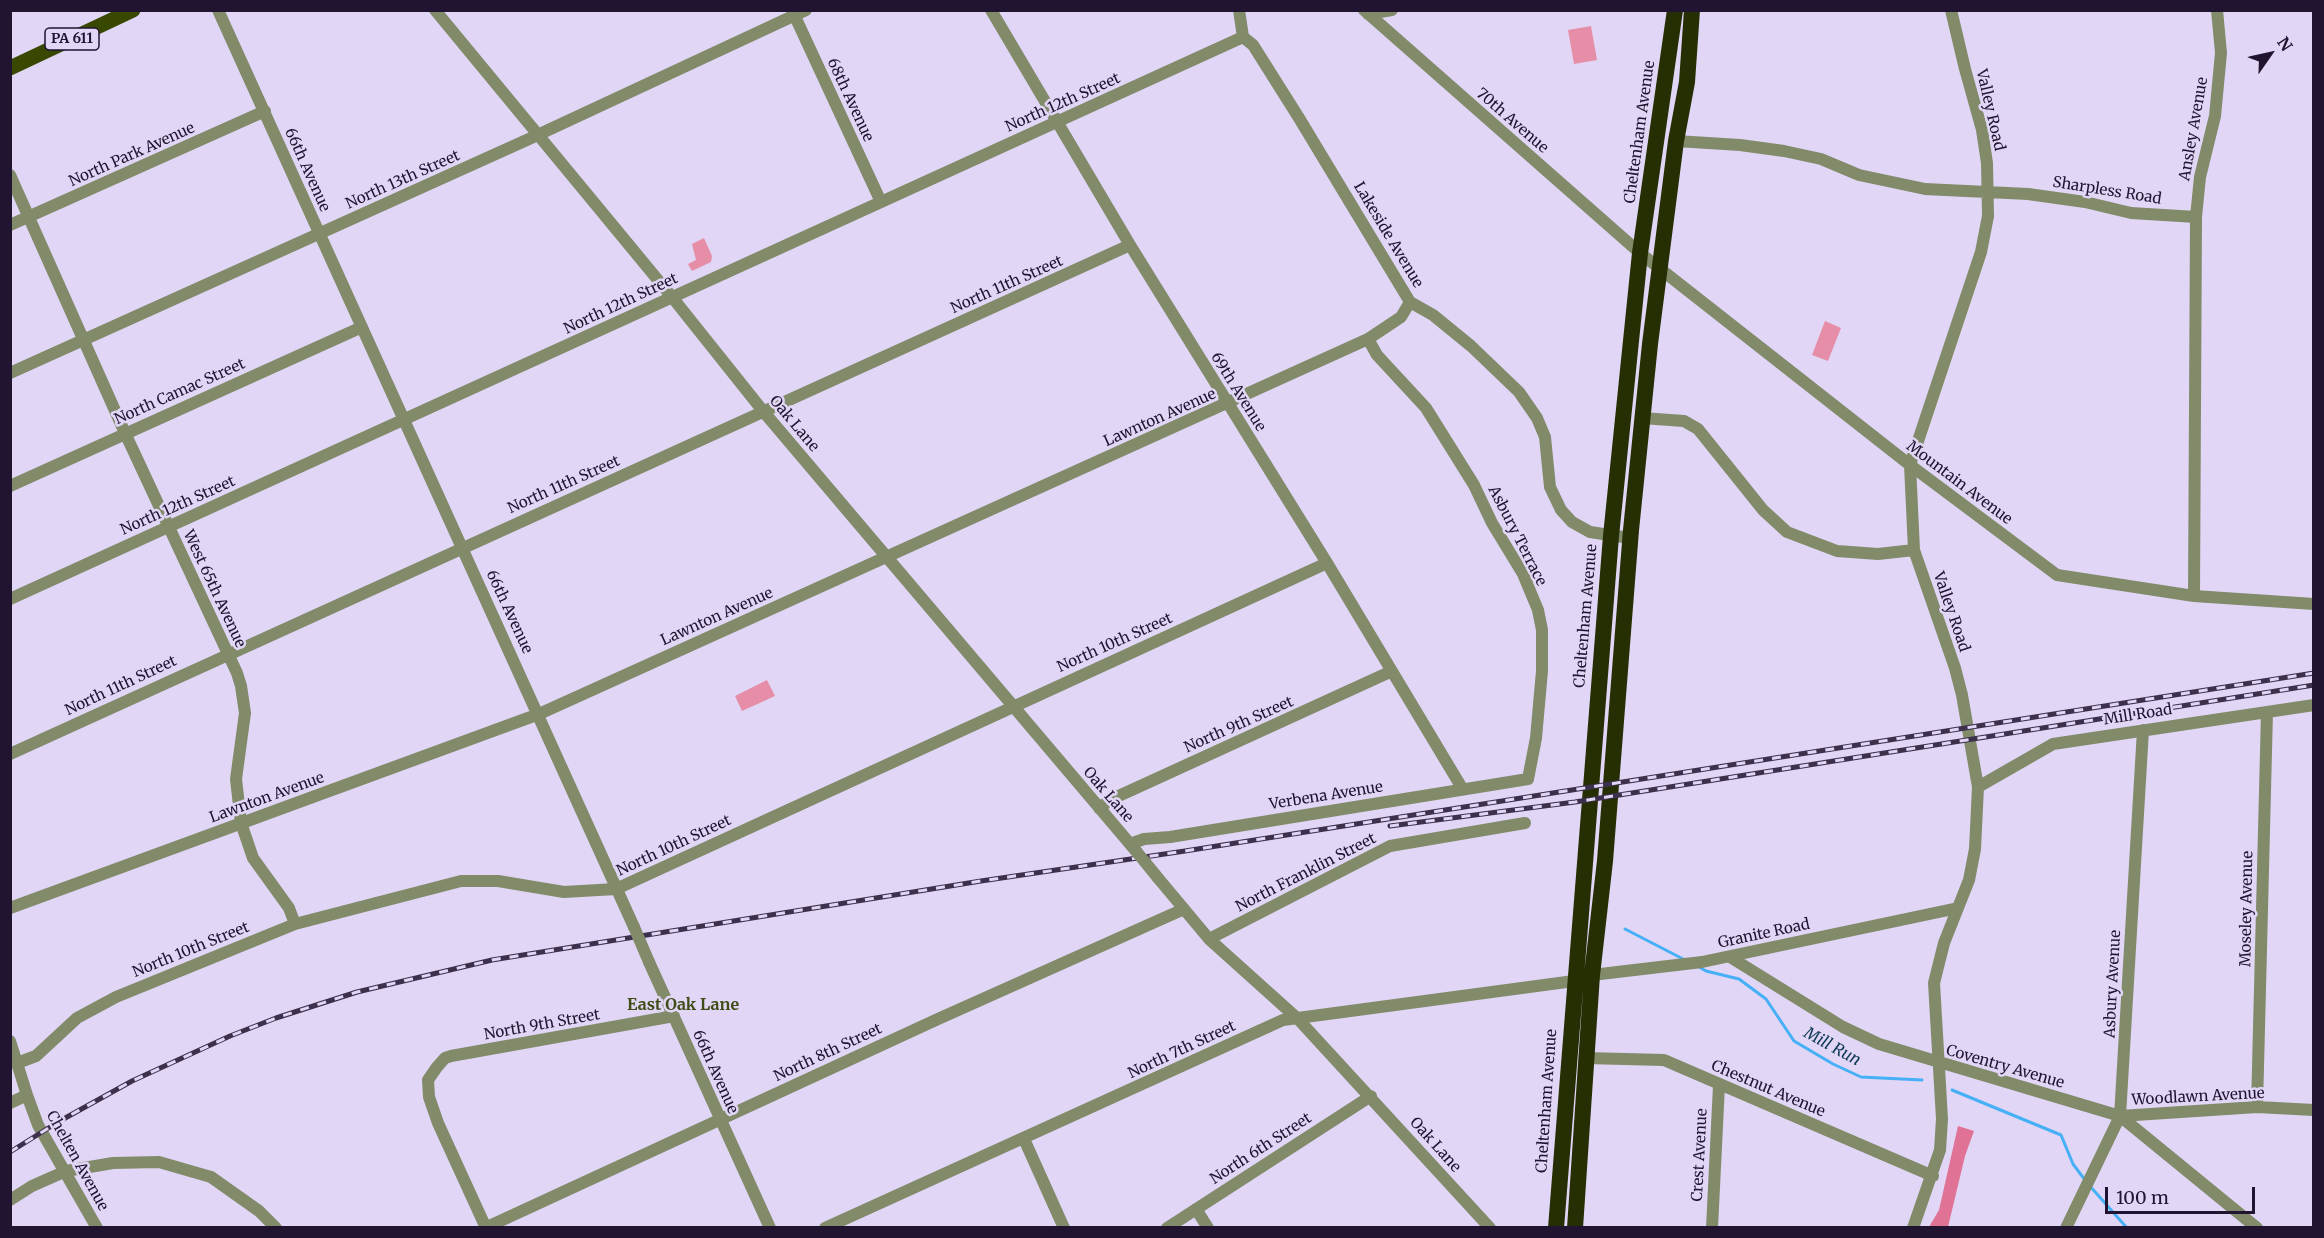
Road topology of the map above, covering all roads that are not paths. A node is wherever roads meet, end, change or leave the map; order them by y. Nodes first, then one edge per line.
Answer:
1 (133, 10) edge
2 (218, 10) edge
3 (435, 10) edge
4 (991, 10) edge
5 (1239, 10) edge
6 (1392, 10) edge
7 (1664, 10) edge
8 (1675, 10) edge
9 (1692, 10) edge
10 (1700, 10) edge
11 (1952, 10) edge
12 (2217, 10) edge
13 (797, 12) edge
14 (1366, 12) edge
15 (1243, 37) junction
16 (10, 68) edge
17 (1687, 82) junction
18 (1661, 106) junction
19 (265, 111) junction
20 (1058, 121) junction
21 (538, 135) junction
22 (1676, 141) junction
23 (10, 175) edge
24 (1988, 192) junction
25 (881, 202) junction
26 (30, 217) junction
27 (2196, 217) junction
28 (10, 225) edge
29 (319, 234) junction
30 (1131, 245) junction
31 (1640, 254) junction
32 (1659, 268) junction
33 (672, 297) junction
34 (1410, 302) junction
35 (362, 327) junction
36 (1368, 339) junction
37 (84, 340) junction
38 (10, 373) edge
39 (1227, 404) junction
40 (763, 411) junction
41 (1642, 418) junction
42 (404, 421) junction
43 (125, 433) junction
44 (1910, 465) junction
45 (10, 486) edge
46 (169, 527) junction
47 (1611, 536) junction
48 (1630, 538) junction
49 (462, 547) junction
50 (1914, 549) junction
51 (887, 557) junction
52 (1327, 563) junction
53 (2194, 597) junction
54 (10, 599) edge
55 (2313, 604) edge
56 (228, 654) junction
57 (1392, 671) junction
58 (2313, 705) edge
59 (1014, 706) junction
60 (2267, 712) junction
61 (539, 714) junction
62 (2143, 730) junction
63 (10, 754) edge
64 (1528, 778) joint
65 (1978, 787) junction
66 (1462, 788) junction
67 (1099, 808) junction
68 (241, 823) junction
69 (1525, 823) dead end
70 (1133, 848) junction
71 (616, 889) junction
72 (10, 908) edge
73 (1959, 908) junction
74 (1184, 909) junction
75 (295, 924) junction
76 (1209, 939) junction
77 (1730, 957) junction
78 (1592, 975) junction
79 (1574, 981) junction
80 (674, 1016) junction
81 (1298, 1019) junction
82 (10, 1041) edge
83 (1586, 1058) junction
84 (17, 1063) junction
85 (1938, 1063) junction
86 (1719, 1085) junction
87 (27, 1095) junction
88 (1371, 1096) junction
89 (10, 1103) edge
90 (2257, 1107) junction
91 (2313, 1110) edge
92 (2120, 1116) junction
93 (721, 1119) junction
94 (1024, 1139) junction
95 (66, 1171) junction
96 (1933, 1176) junction
97 (10, 1200) edge
98 (1196, 1209) junction
99 (97, 1227) edge
100 (276, 1227) edge
101 (486, 1227) edge
102 (770, 1227) edge
103 (825, 1227) edge
104 (1064, 1227) edge
105 (1167, 1227) edge
106 (1208, 1227) edge
107 (1490, 1227) edge
108 (1556, 1227) edge
109 (1575, 1227) edge
110 (1712, 1227) edge
111 (1913, 1227) edge
112 (2066, 1227) edge
113 (2257, 1227) edge

1 - 16 main road, PA 611
2 - 19 street, 66th Avenue
3 - 21 street, Oak Lane
4 - 20 street, 69th Avenue
5 - 15 street
6 - 14 street
7 - 18 highway
8 - 18 highway, Cheltenham Avenue
9 - 17 highway
10 - 17 highway
11 - 24 street, Valley Road
12 - 27 street, Ansley Avenue
13 - 21 street, North 13th Street
13 - 25 street, 68th Avenue
14 - 31 street, 70th Avenue
15 - 20 street, North 12th Street
15 - 34 street, Lakeside Avenue
17 - 22 highway
18 - 31 highway, Cheltenham Avenue
19 - 26 street, North Park Avenue
19 - 29 street, 66th Avenue
20 - 25 street, North 12th Street
20 - 30 street, 69th Avenue
21 - 29 street, North 13th Street
21 - 33 street, Oak Lane
22 - 24 street, Sharpless Road
22 - 32 highway
23 - 26 street, West 65th Avenue
24 - 27 street, Sharpless Road
24 - 44 street, Valley Road
25 - 33 street, North 12th Street
26 - 28 street, North Park Avenue
26 - 37 street, West 65th Avenue
27 - 53 street
29 - 35 street, 66th Avenue
29 - 37 street, North 13th Street
30 - 39 street, 69th Avenue
30 - 40 street, North 11th Street
31 - 32 street, Mountain Avenue
31 - 47 highway, Cheltenham Avenue
32 - 41 highway
32 - 44 street, Mountain Avenue
33 - 40 street, Oak Lane
33 - 42 street, North 12th Street
34 - 36 street, Lawnton Avenue
34 - 47 street, Lakeside Avenue
35 - 42 street, 66th Avenue
35 - 43 street, North Camac Street
36 - 39 street, Lawnton Avenue
36 - 64 street, Asbury Terrace
37 - 38 street, North 13th Street
37 - 43 street, West 65th Avenue
39 - 51 street, Lawnton Avenue
39 - 52 street, 69th Avenue
40 - 49 street, North 11th Street
40 - 51 street, Oak Lane
41 - 48 highway
41 - 50 street
42 - 46 street, North 12th Street
42 - 49 street, 66th Avenue
43 - 45 street, North Camac Street
43 - 46 street, West 65th Avenue
44 - 50 street, Valley Road
44 - 53 street, Mountain Avenue
46 - 54 street, North 12th Street
46 - 56 street, West 65th Avenue
47 - 48 street, Lakeside Avenue
47 - 79 highway, Cheltenham Avenue
48 - 78 highway
49 - 56 street, North 11th Street
49 - 61 street, 66th Avenue
50 - 65 street, Valley Road
51 - 59 street, Oak Lane
51 - 61 street, Lawnton Avenue
52 - 57 street, 69th Avenue
52 - 59 street, North 10th Street
53 - 55 street, Mountain Avenue
56 - 63 street, North 11th Street
56 - 68 street, West 65th Avenue
57 - 66 street, 69th Avenue
57 - 67 street, North 9th Street
58 - 60 street, Mill Road
59 - 67 street, Oak Lane
59 - 71 street, North 10th Street
60 - 62 street, Mill Road
60 - 90 street, Moseley Avenue
61 - 68 street, Lawnton Avenue
61 - 71 street, 66th Avenue
62 - 65 street, Mill Road
62 - 92 street, Asbury Avenue
64 - 66 street, Verbena Avenue
65 - 73 street, Valley Road
66 - 70 street, Verbena Avenue
67 - 70 street, Oak Lane
68 - 72 street, Lawnton Avenue
68 - 75 street, West 65th Avenue
69 - 76 street, North Franklin Street
70 - 74 street, Oak Lane, bridge
71 - 75 street, North 10th Street
71 - 80 street, 66th Avenue, bridge
73 - 77 street, Granite Road
73 - 85 street, Valley Road
74 - 76 street, Oak Lane
74 - 93 street, North 8th Street
75 - 84 street, North 10th Street
76 - 81 street, Oak Lane
77 - 78 street, Granite Road
77 - 85 street, Coventry Avenue
78 - 79 street, Granite Road
78 - 83 highway
79 - 81 street, North 7th Street
79 - 108 highway, Cheltenham Avenue
80 - 93 street, 66th Avenue
80 - 101 street, North 9th Street
81 - 88 street, Oak Lane
81 - 94 street, North 7th Street
82 - 84 street, Chelten Avenue
83 - 86 street, Chestnut Avenue
83 - 109 highway
84 - 87 street, Chelten Avenue
85 - 92 street, Coventry Avenue
85 - 96 street, Valley Road
86 - 96 street, Chestnut Avenue
86 - 110 street, Crest Avenue
87 - 89 street
87 - 95 street, Chelten Avenue
88 - 98 street, North 6th Street
88 - 107 street, Oak Lane
90 - 91 street, Woodlawn Avenue
90 - 92 street, Woodlawn Avenue
92 - 112 street, Asbury Avenue
92 - 113 street, Coventry Avenue
93 - 101 street, North 8th Street
93 - 102 street, 66th Avenue
94 - 103 street, North 7th Street
94 - 104 street
95 - 97 street
95 - 99 street, Chelten Avenue
95 - 100 street
96 - 111 street, Valley Road
98 - 105 street, North 6th Street
98 - 106 street

